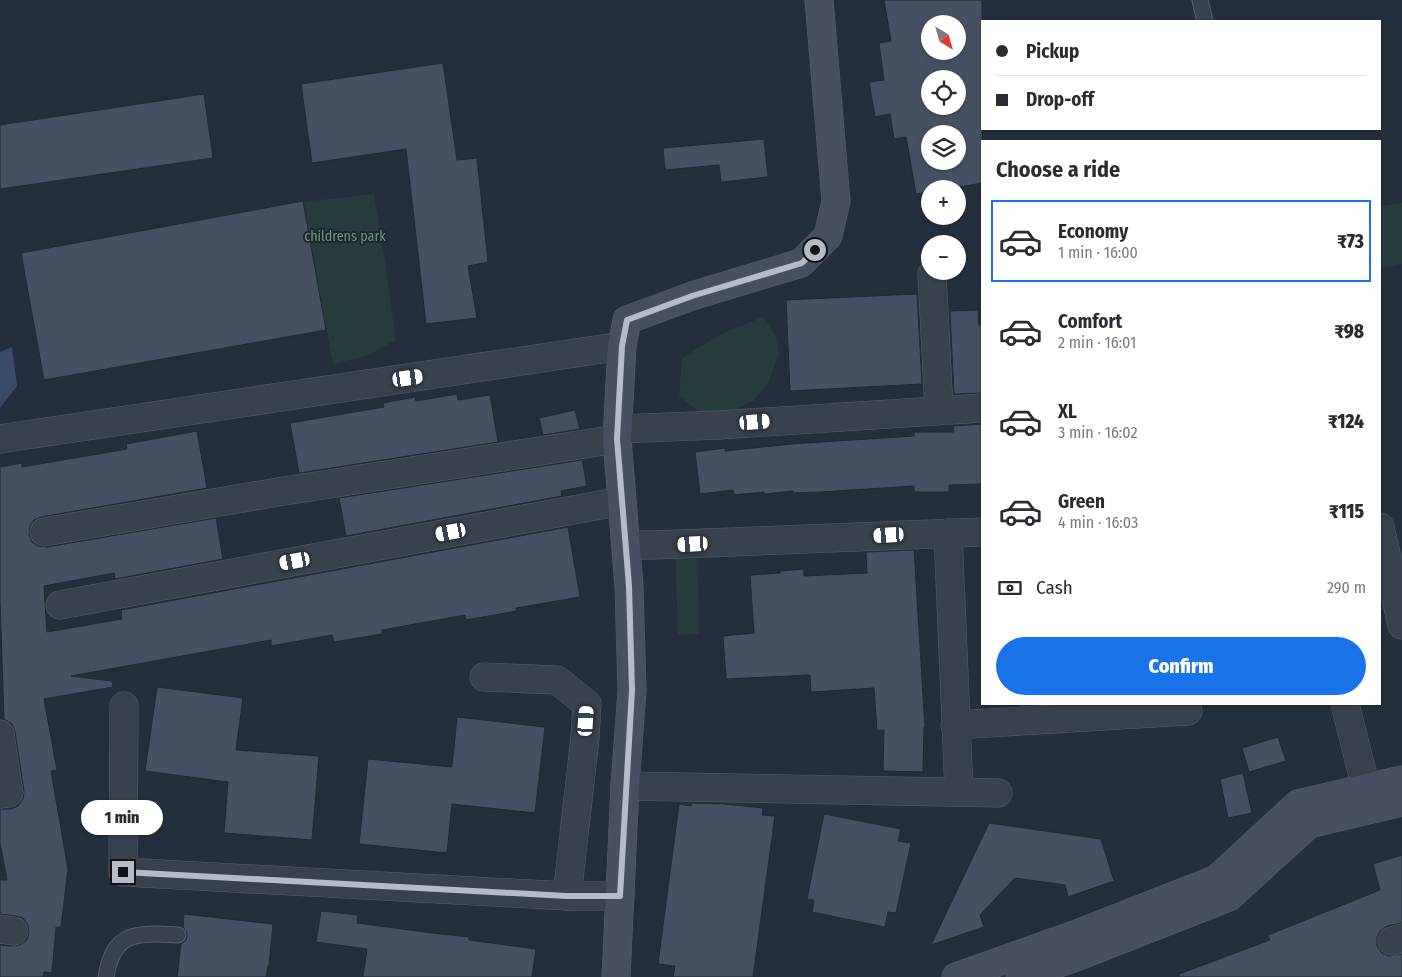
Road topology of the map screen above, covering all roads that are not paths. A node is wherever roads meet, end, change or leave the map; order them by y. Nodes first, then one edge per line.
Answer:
1 (820, 0) edge
2 (1200, 0) edge
3 (1205, 20) edge
4 (932, 280) edge
5 (622, 346) junction
6 (981, 408) edge
7 (939, 410) junction
8 (617, 434) junction
9 (0, 439) edge
10 (622, 500) junction
11 (1381, 531) edge
12 (44, 532) dead end
13 (981, 532) edge
14 (948, 533) junction
15 (626, 545) junction
16 (60, 605) dead end
17 (1402, 625) edge
18 (484, 677) dead end
19 (1345, 705) edge
20 (124, 706) dead end
21 (1188, 711) dead end
22 (955, 725) junction
23 (0, 736) edge
24 (1402, 780) edge
25 (625, 786) junction
26 (1366, 788) junction
27 (959, 792) junction
28 (998, 793) dead end
29 (0, 794) edge
30 (1402, 802) edge
31 (567, 896) junction
32 (620, 896) junction
33 (178, 935) dead end
34 (1062, 970) edge
35 (106, 977) edge
36 (616, 977) edge
37 (956, 977) edge
38 (1020, 977) edge

1 - 5 street
2 - 3 lane
4 - 7 street
5 - 8 street
5 - 9 street
6 - 7 street
7 - 8 street
8 - 10 street
8 - 12 street
10 - 15 street
10 - 16 street
11 - 17 street
13 - 14 street
14 - 15 street
14 - 22 street
15 - 25 street
18 - 31 street
19 - 26 street
20 - 31 street
21 - 22 street
22 - 27 street
23 - 29 street
24 - 26 street
25 - 27 street
25 - 32 street
26 - 37 street
27 - 28 street
30 - 34 street
31 - 32 street
32 - 36 street
33 - 35 lane
34 - 38 street

